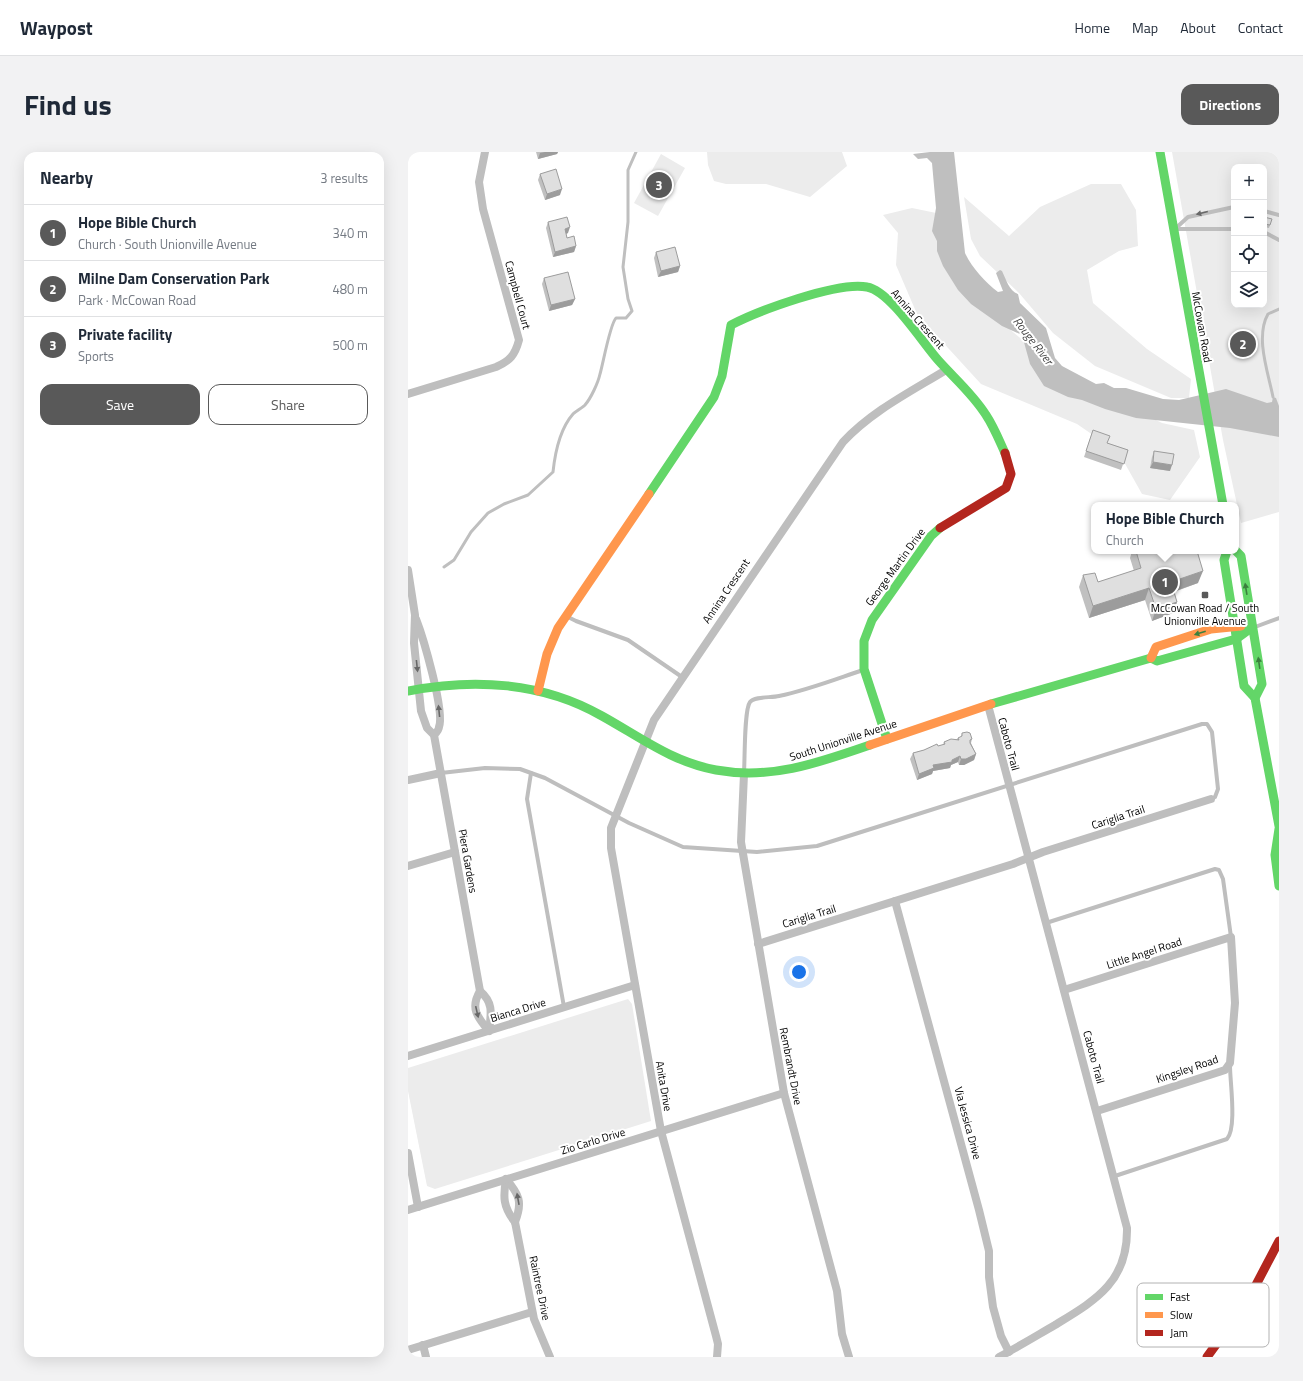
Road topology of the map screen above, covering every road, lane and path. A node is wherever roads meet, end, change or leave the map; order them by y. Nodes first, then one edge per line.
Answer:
1 (485, 152) edge
2 (1160, 152) edge
3 (1231, 208) edge
4 (1267, 212) edge
5 (1279, 215) edge
6 (1231, 228) edge
7 (1174, 229) junction
8 (1267, 234) edge
9 (1279, 240) edge
10 (946, 370) junction
11 (408, 394) edge
12 (1222, 502) edge
13 (1226, 554) edge
14 (1239, 554) edge
15 (408, 570) edge
16 (415, 615) junction
17 (566, 615) junction
18 (1279, 618) edge
19 (1234, 624) junction
20 (1251, 628) junction
21 (1236, 639) junction
22 (1150, 658) junction
23 (864, 669) junction
24 (682, 677) junction
25 (435, 685) junction
26 (419, 688) junction
27 (408, 691) edge
28 (538, 691) junction
29 (1255, 698) junction
30 (988, 705) junction
31 (434, 735) junction
32 (887, 739) junction
33 (645, 742) junction
34 (441, 773) junction
35 (531, 773) junction
36 (744, 774) junction
37 (408, 780) edge
38 (1009, 784) junction
39 (1211, 799) joint
40 (1277, 806) edge
41 (615, 816) junction
42 (1279, 826) edge
43 (1279, 829) edge
44 (455, 852) junction
45 (742, 852) junction
46 (1029, 858) junction
47 (408, 866) edge
48 (1279, 886) edge
49 (895, 901) junction
50 (1046, 923) junction
51 (1231, 937) junction
52 (758, 944) junction
53 (635, 985) junction
54 (1064, 990) junction
55 (480, 991) junction
56 (564, 1007) junction
57 (489, 1031) junction
58 (408, 1056) edge
59 (1230, 1063) junction
60 (784, 1093) junction
61 (1097, 1110) junction
62 (661, 1131) junction
63 (408, 1153) edge
64 (1114, 1176) junction
65 (506, 1179) junction
66 (418, 1207) junction
67 (408, 1210) edge
68 (515, 1222) junction
69 (1279, 1240) edge
70 (1257, 1283) edge
71 (532, 1312) junction
72 (423, 1345) junction
73 (1214, 1347) edge
74 (408, 1350) edge
75 (1009, 1352) junction
76 (426, 1357) edge
77 (550, 1357) edge
78 (717, 1357) edge
79 (849, 1357) edge
80 (999, 1357) edge
81 (1207, 1357) edge

1 - 11 street, Campbell Court
2 - 7 main road, McCowan Road
3 -> 7 lane
4 - 5 lane
6 - 7 lane
7 - 12 main road, McCowan Road
8 - 9 lane
10 - 17 main road, Annina Crescent
10 - 23 main road, George Martin Drive
10 - 24 street, Annina Crescent
13 - 19 main road
20 -> 14 main road
15 - 16 street, Piera Gardens
16 - 25 street, Piera Gardens
16 -> 26 street, Piera Gardens
17 - 24 lane
17 - 28 main road, Annina Crescent
18 - 20 lane
19 - 20 main road, South Unionville Avenue
19 - 21 main road
19 -> 22 main road, South Unionville Avenue
20 - 21 main road, South Unionville Avenue
29 -> 20 main road
21 - 22 main road, South Unionville Avenue
21 - 29 main road
22 - 30 main road, South Unionville Avenue
23 - 32 main road, George Martin Drive
23 - 36 lane
24 - 33 street, Annina Crescent
25 - 26 main road, South Unionville Avenue
25 - 28 main road, South Unionville Avenue
31 -> 25 street, Piera Gardens
26 - 27 main road, South Unionville Avenue
26 - 31 street, Piera Gardens
28 - 33 main road, South Unionville Avenue
29 - 40 main road
30 - 32 main road, South Unionville Avenue
30 - 38 street, Caboto Trail
31 - 34 street, Piera Gardens
32 - 36 main road, South Unionville Avenue
33 - 36 main road, South Unionville Avenue
33 - 41 street, Annina Crescent
34 - 35 lane
34 - 37 street
34 - 44 street, Piera Gardens
35 - 41 lane
35 - 56 lane
36 - 45 street, Rembrandt Drive
38 - 39 lane, Cariglia Trail
38 - 45 lane
38 - 46 street, Caboto Trail
39 - 46 street, Cariglia Trail
40 - 42 main road
41 - 45 lane
41 - 53 street, Anita Drive
43 - 48 main road
44 - 47 street
44 - 55 street, Piera Gardens
45 - 52 street, Rembrandt Drive
46 - 49 street, Cariglia Trail
46 - 50 street, Caboto Trail
49 - 52 street, Cariglia Trail
49 - 75 street, Via Jessica Drive
50 - 51 lane
50 - 54 street, Caboto Trail
51 - 54 street, Little Angel Road
51 - 59 street, Kingsley Road
52 - 60 street, Rembrandt Drive
53 - 56 street, Bianca Drive
53 - 62 street, Anita Drive
54 - 61 street, Caboto Trail
55 - 57 street, Piera Gardens
55 -> 57 street, Piera Gardens
56 - 57 street, Bianca Drive
57 - 58 street, Bianca Drive
59 - 61 street, Kingsley Road
59 - 64 lane
60 - 62 street, Zio Carlo Drive
60 - 79 street, Rembrandt Drive
61 - 64 street, Caboto Trail
62 - 65 street, Zio Carlo Drive
62 - 78 street, Anita Drive
63 - 66 street
64 - 75 street, Caboto Trail
65 - 66 street, Zio Carlo Drive
65 - 68 street, Raintree Drive
68 -> 65 street, Raintree Drive
66 - 67 street, Zio Carlo Drive
68 - 71 street, Raintree Drive
69 - 70 main road
71 - 72 street
71 - 77 street, Raintree Drive
72 - 74 street
72 - 76 street
73 - 81 main road
75 - 80 street, Caboto Trail

